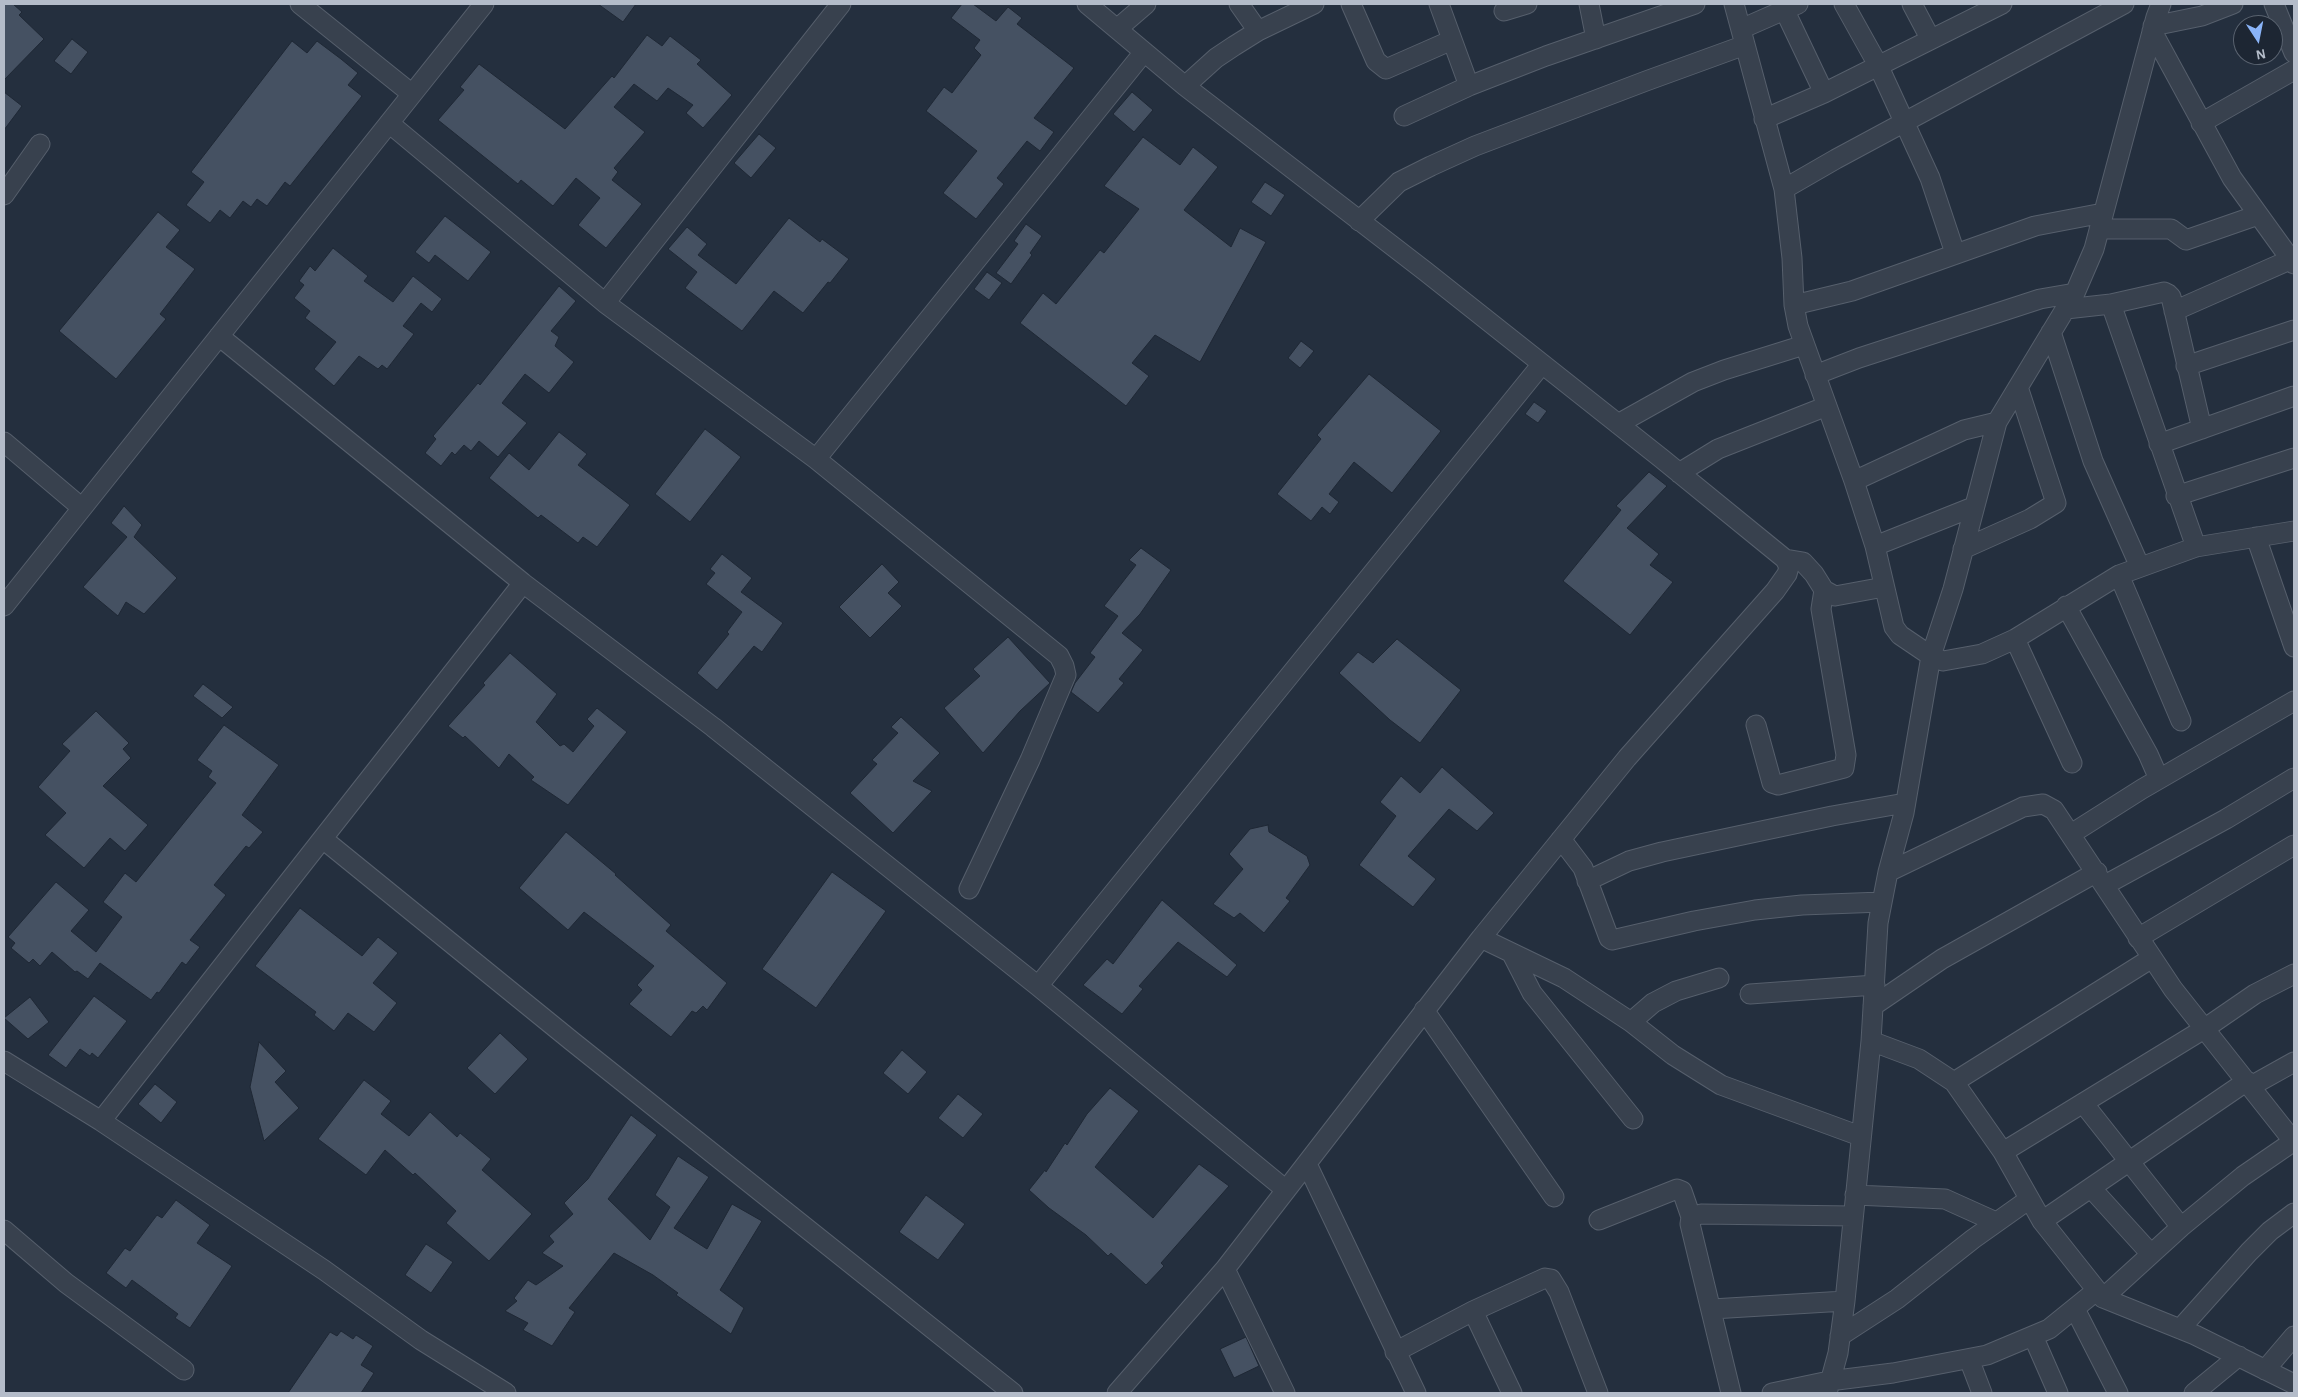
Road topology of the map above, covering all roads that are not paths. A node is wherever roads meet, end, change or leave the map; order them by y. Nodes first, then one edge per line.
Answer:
1 (300, 4) edge
2 (484, 4) edge
3 (841, 4) edge
4 (1087, 4) edge
5 (1146, 4) edge
6 (1239, 4) edge
7 (1314, 4) edge
8 (1351, 4) edge
9 (1439, 4) edge
10 (1527, 4) edge
11 (1589, 4) edge
12 (1695, 4) edge
13 (1734, 4) edge
14 (1844, 4) edge
15 (1912, 4) edge
16 (2002, 4) edge
17 (2124, 4) edge
18 (2161, 4) edge
19 (2234, 4) edge
20 (2274, 4) edge
21 (1791, 7) edge
22 (1504, 11) dead end
23 (1117, 29) junction
24 (2153, 29) junction
25 (1258, 31) junction
26 (1743, 37) junction
27 (1930, 38) junction
28 (1596, 39) junction
29 (1452, 40) junction
30 (2293, 46) edge
31 (1144, 52) junction
32 (1878, 65) junction
33 (2294, 70) edge
34 (1185, 86) junction
35 (1469, 86) junction
36 (1824, 93) junction
37 (412, 94) junction
38 (1404, 116) dead end
39 (1764, 119) junction
40 (389, 123) junction
41 (1903, 123) junction
42 (2201, 123) junction
43 (40, 144) dead end
44 (1784, 189) junction
45 (4, 195) edge
46 (2258, 216) junction
47 (1359, 221) junction
48 (2101, 221) junction
49 (1955, 253) junction
50 (2293, 260) edge
51 (2071, 301) junction
52 (605, 303) junction
53 (2111, 304) junction
54 (1794, 305) junction
55 (2174, 311) junction
56 (2294, 330) edge
57 (2051, 332) junction
58 (219, 336) junction
59 (1804, 345) junction
60 (1542, 364) junction
61 (2186, 366) junction
62 (1815, 374) junction
63 (2018, 387) junction
64 (2294, 396) edge
65 (1827, 406) junction
66 (1997, 422) junction
67 (1618, 424) junction
68 (2202, 428) junction
69 (4, 442) edge
70 (2159, 444) junction
71 (2294, 458) edge
72 (816, 459) junction
73 (1679, 474) junction
74 (1854, 481) junction
75 (2176, 496) junction
76 (1973, 507) junction
77 (82, 508) junction
78 (2294, 531) edge
79 (2256, 537) junction
80 (1875, 546) junction
81 (2196, 547) junction
82 (1963, 550) junction
83 (1785, 559) junction
84 (2140, 568) junction
85 (2118, 575) junction
86 (523, 583) junction
87 (1884, 587) junction
88 (1824, 590) junction
89 (4, 606) edge
90 (2066, 606) junction
91 (2015, 639) junction
92 (2294, 647) edge
93 (1931, 656) junction
94 (2294, 701) edge
95 (2181, 721) dead end
96 (1756, 725) dead end
97 (2072, 762) dead end
98 (2294, 778) edge
99 (2158, 779) junction
100 (1905, 803) junction
101 (2071, 834) junction
102 (322, 839) junction
103 (1561, 839) junction
104 (2294, 845) edge
105 (1888, 872) junction
106 (2101, 878) junction
107 (1587, 881) junction
108 (969, 889) dead end
109 (1882, 902) junction
110 (1481, 938) junction
111 (2138, 938) junction
112 (1512, 954) junction
113 (2152, 958) junction
114 (2294, 974) edge
115 (1720, 978) dead end
116 (1875, 985) junction
117 (1038, 986) junction
118 (1750, 994) dead end
119 (1873, 1006) junction
120 (1424, 1010) junction
121 (1631, 1022) junction
122 (2204, 1029) junction
123 (1870, 1041) junction
124 (4, 1061) edge
125 (2294, 1062) edge
126 (1954, 1082) junction
127 (2249, 1084) junction
128 (2084, 1103) junction
129 (1634, 1119) dead end
130 (102, 1121) junction
131 (1860, 1136) junction
132 (2294, 1141) edge
133 (2003, 1152) junction
134 (2129, 1163) junction
135 (1307, 1164) junction
136 (2092, 1189) junction
137 (1286, 1190) junction
138 (1855, 1195) junction
139 (1554, 1197) dead end
140 (2028, 1200) junction
141 (2294, 1213) edge
142 (1691, 1216) junction
143 (1853, 1216) junction
144 (1599, 1220) dead end
145 (2042, 1221) junction
146 (1996, 1222) junction
147 (2181, 1227) junction
148 (4, 1230) edge
149 (2151, 1254) junction
150 (1225, 1269) junction
151 (2100, 1295) junction
152 (1845, 1301) junction
153 (1712, 1308) junction
154 (2075, 1309) junction
155 (1473, 1311) junction
156 (2180, 1330) junction
157 (1840, 1336) junction
158 (2033, 1336) junction
159 (2294, 1336) edge
160 (1395, 1352) junction
161 (2239, 1356) junction
162 (1969, 1359) junction
163 (184, 1370) dead end
164 (2265, 1370) junction
165 (2294, 1384) edge
166 (1828, 1387) edge
167 (506, 1393) edge
168 (1013, 1393) edge
169 (1117, 1393) edge
170 (1286, 1393) edge
171 (1416, 1393) edge
172 (1512, 1393) edge
173 (1598, 1393) edge
174 (1732, 1393) edge
175 (1772, 1393) edge
176 (1982, 1393) edge
177 (2058, 1393) edge
178 (2118, 1393) edge
179 (2194, 1393) edge

1 - 37 street
2 - 37 street
3 - 52 street
4 - 23 street
5 - 23 street
6 - 25 street
7 - 25 street
8 - 29 street
9 - 29 street
10 - 22 street
11 - 28 street
12 - 28 street
13 - 26 street
14 - 32 street
15 - 27 street
16 - 27 street
17 - 41 street
18 - 24 street
19 - 24 street
20 - 30 street
21 - 26 street
21 - 36 street
23 - 31 street
24 - 42 street
24 - 48 street
25 - 34 street
26 - 39 street
26 - 47 street
27 - 32 street
28 - 35 street
29 - 35 street
31 - 34 street
31 - 72 street
32 - 36 street
32 - 41 street
33 - 42 street
34 - 47 street
35 - 38 street
36 - 39 street
37 - 40 street
39 - 44 street
40 - 52 street
40 - 58 street
41 - 44 street
41 - 49 street
42 - 46 street
43 - 45 street
44 - 54 street
46 - 48 street
46 - 50 street
47 - 60 street
48 - 49 street
48 - 51 street
49 - 54 street
50 - 55 street
51 - 53 street
51 - 57 street
51 - 62 street
52 - 72 street
53 - 55 street
53 - 70 street
54 - 59 street
55 - 61 street
56 - 61 street
57 - 63 street
57 - 84 street
58 - 77 street
58 - 86 street
59 - 62 street
59 - 67 street
60 - 67 street
60 - 117 street
61 - 68 street
62 - 65 street
63 - 66 street
63 - 82 street
64 - 68 street
65 - 73 street
65 - 74 street
66 - 74 street
66 - 76 street
67 - 73 street
68 - 70 street
69 - 77 street
70 - 75 street
71 - 75 street
72 - 108 street
73 - 83 street
74 - 80 street
75 - 81 street
76 - 80 street
76 - 82 street
77 - 89 street
78 - 79 street
79 - 81 street
79 - 92 street
80 - 87 street
81 - 84 street
82 - 93 street
83 - 88 street
83 - 103 street
84 - 85 street
85 - 90 street
85 - 95 street
86 - 102 street
86 - 117 street
87 - 88 street
87 - 93 street
88 - 96 street
90 - 91 street
90 - 99 street
91 - 93 street
91 - 97 street
93 - 100 street
94 - 99 street
98 - 106 street
99 - 101 street
100 - 105 street
100 - 107 street
101 - 105 street
101 - 106 street
102 - 130 street
102 - 168 street
103 - 107 street
103 - 110 street
104 - 111 street
105 - 109 street
106 - 111 street
106 - 119 street
107 - 109 street
109 - 116 street
110 - 112 street
110 - 120 street
111 - 113 street
112 - 121 street
112 - 129 street
113 - 122 street
113 - 126 street
114 - 122 street
115 - 121 street
116 - 118 street
116 - 119 street
117 - 137 street
119 - 123 street
120 - 135 street
120 - 139 street
121 - 131 street
122 - 127 street
122 - 128 street
123 - 126 street
123 - 131 street
124 - 130 street
125 - 127 street
126 - 133 street
127 - 132 street
127 - 134 street
128 - 133 street
128 - 134 street
130 - 167 street
131 - 138 street
132 - 147 street
133 - 140 street
134 - 136 street
134 - 147 street
135 - 137 street
135 - 160 street
136 - 145 street
136 - 149 street
137 - 150 street
138 - 143 street
138 - 146 street
140 - 145 street
140 - 146 street
141 - 156 street
142 - 143 street
142 - 144 street
142 - 153 street
143 - 152 street
145 - 151 street
146 - 157 street
147 - 149 street
148 - 163 street
149 - 151 street
150 - 169 street
150 - 170 street
151 - 154 street
151 - 156 street
152 - 153 street
152 - 157 street
153 - 174 street
154 - 158 street
154 - 178 street
155 - 160 street
155 - 172 street
155 - 173 street
156 - 161 street
157 - 166 street
158 - 162 street
158 - 177 street
159 - 164 street
160 - 171 street
161 - 164 street
161 - 179 street
162 - 166 street
162 - 176 street
164 - 165 street
166 - 175 street

